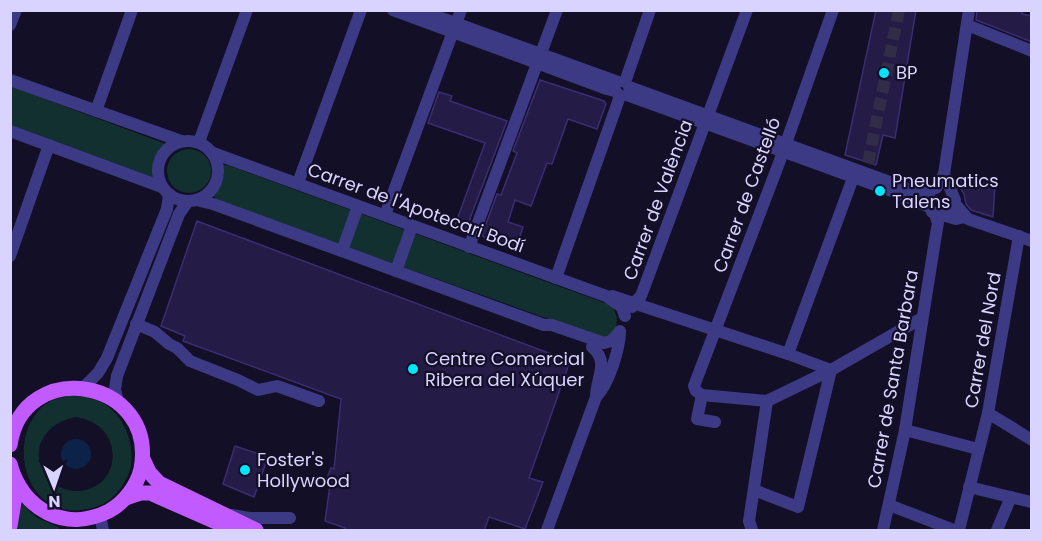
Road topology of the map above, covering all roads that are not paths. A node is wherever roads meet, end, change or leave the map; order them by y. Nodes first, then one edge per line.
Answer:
1 (16, 10) edge
2 (132, 10) edge
3 (247, 10) edge
4 (361, 10) edge
5 (393, 10) edge
6 (419, 10) edge
7 (460, 10) edge
8 (557, 10) edge
9 (650, 10) edge
10 (747, 10) edge
11 (833, 10) edge
12 (968, 11) edge
13 (10, 25) edge
14 (967, 25) junction
15 (454, 28) junction
16 (1032, 51) edge
17 (539, 59) junction
18 (10, 80) edge
19 (622, 89) junction
20 (96, 111) junction
21 (707, 120) junction
22 (10, 131) edge
23 (181, 141) junction
24 (199, 142) junction
25 (49, 145) junction
26 (784, 148) junction
27 (213, 153) junction
28 (862, 173) junction
29 (944, 174) junction
30 (298, 183) junction
31 (165, 190) junction
32 (933, 190) junction
33 (950, 190) junction
34 (192, 201) junction
35 (358, 206) junction
36 (943, 212) junction
37 (385, 215) junction
38 (412, 226) junction
39 (1019, 236) junction
40 (1032, 241) edge
41 (469, 247) junction
42 (342, 251) junction
43 (10, 256) edge
44 (396, 271) junction
45 (556, 278) junction
46 (606, 296) junction
47 (634, 303) junction
48 (625, 316) junction
49 (922, 318) junction
50 (136, 324) junction
51 (544, 325) junction
52 (717, 330) junction
53 (620, 332) junction
54 (618, 348) junction
55 (595, 350) junction
56 (788, 354) junction
57 (831, 370) junction
58 (83, 388) junction
59 (699, 393) junction
60 (596, 396) junction
61 (320, 401) dead end
62 (767, 401) junction
63 (118, 402) junction
64 (27, 410) junction
65 (10, 412) edge
66 (988, 413) junction
67 (715, 422) dead end
68 (905, 430) junction
69 (1032, 440) edge
70 (11, 442) edge
71 (978, 449) junction
72 (143, 459) junction
73 (10, 464) edge
74 (17, 484) junction
75 (969, 487) junction
76 (754, 490) junction
77 (1011, 497) junction
78 (126, 498) junction
79 (1030, 502) edge
80 (889, 505) junction
81 (220, 512) junction
82 (290, 518) dead end
83 (83, 520) junction
84 (102, 523) edge
85 (10, 526) edge
86 (933, 526) edge
87 (66, 531) edge
88 (235, 531) edge
89 (256, 531) edge
90 (547, 531) edge
91 (752, 531) edge
92 (883, 531) edge
93 (956, 531) edge
94 (997, 531) edge

1 - 13 street
2 - 20 street
3 - 24 street
4 - 30 street
5 - 15 street
6 - 15 street
7 - 15 street
8 - 17 street
9 - 19 street
10 - 21 street, Carrer de València
11 - 26 street, Carrer de Castelló
12 - 14 street
14 - 16 street
14 - 29 street
15 - 17 street
15 - 37 street
17 - 19 street
17 - 41 street
18 - 20 street
19 - 21 street
19 - 45 street
20 - 23 street
21 - 26 street
21 - 47 street, Carrer de València
22 - 25 street
23 - 24 street
23 - 31 street
24 - 27 street
25 - 31 street
25 - 43 street
26 - 28 street
26 - 52 street, Carrer de Castelló
27 - 30 street, Carrer de l'Apotecari Bodí
27 - 34 street
28 - 32 street
28 - 36 street
28 - 56 street
29 - 32 street
29 - 33 street
30 - 35 street, Carrer de l'Apotecari Bodí
31 - 34 street
31 - 58 street
32 - 33 street
32 - 36 street
33 - 36 street
34 - 42 street
34 - 50 street
35 - 37 street, Carrer de l'Apotecari Bodí
35 - 42 street
36 - 39 street
36 - 49 street, Carrer de Santa Barbara
37 - 38 street, Carrer de l'Apotecari Bodí
38 - 41 street, Carrer de l'Apotecari Bodí
38 - 44 street
39 - 40 street
39 - 66 street, Carrer del Nord
41 - 45 street, Carrer de l'Apotecari Bodí
42 - 44 street
44 - 51 street
45 - 46 street, Carrer de l'Apotecari Bodí
46 - 47 street, Carrer de l'Apotecari Bodí
46 - 48 street, Carrer de l'Apotecari Bodí
47 - 48 street, Carrer de València
47 - 52 street, Carrer de l'Apotecari Bodí
48 - 53 street, Carrer de València
49 - 57 street
49 - 68 street, Carrer de Santa Barbara
50 - 61 street
50 - 63 street
51 - 53 street
51 - 55 street
52 - 56 street, Carrer de l'Apotecari Bodí
52 - 59 street, Carrer de Castelló
53 - 54 street, Carrer de València
54 - 55 street
54 - 60 street, Carrer de València
55 - 60 street
56 - 57 street, Carrer de l'Apotecari Bodí
57 - 62 street
57 - 76 street
58 - 63 main road
58 - 64 main road
59 - 62 street
59 - 67 street, Carrer de Castelló
60 - 90 street
62 - 76 street
63 - 72 main road
64 - 65 street
64 - 70 main road
66 - 69 street
66 - 71 street, Carrer del Nord
68 - 71 street
68 - 80 street, Carrer de Santa Barbara
71 - 75 street, Carrer del Nord
72 - 78 main road
72 - 81 main road
73 - 74 main road
74 - 83 main road
74 - 85 main road
75 - 77 street
75 - 93 street, Carrer del Nord
76 - 91 street
77 - 79 street
77 - 94 street
78 - 84 main road
78 - 88 main road
80 - 86 street
80 - 92 street, Carrer de Santa Barbara
81 - 82 street
81 - 89 main road
83 - 84 main road
83 - 87 main road
86 - 93 street

